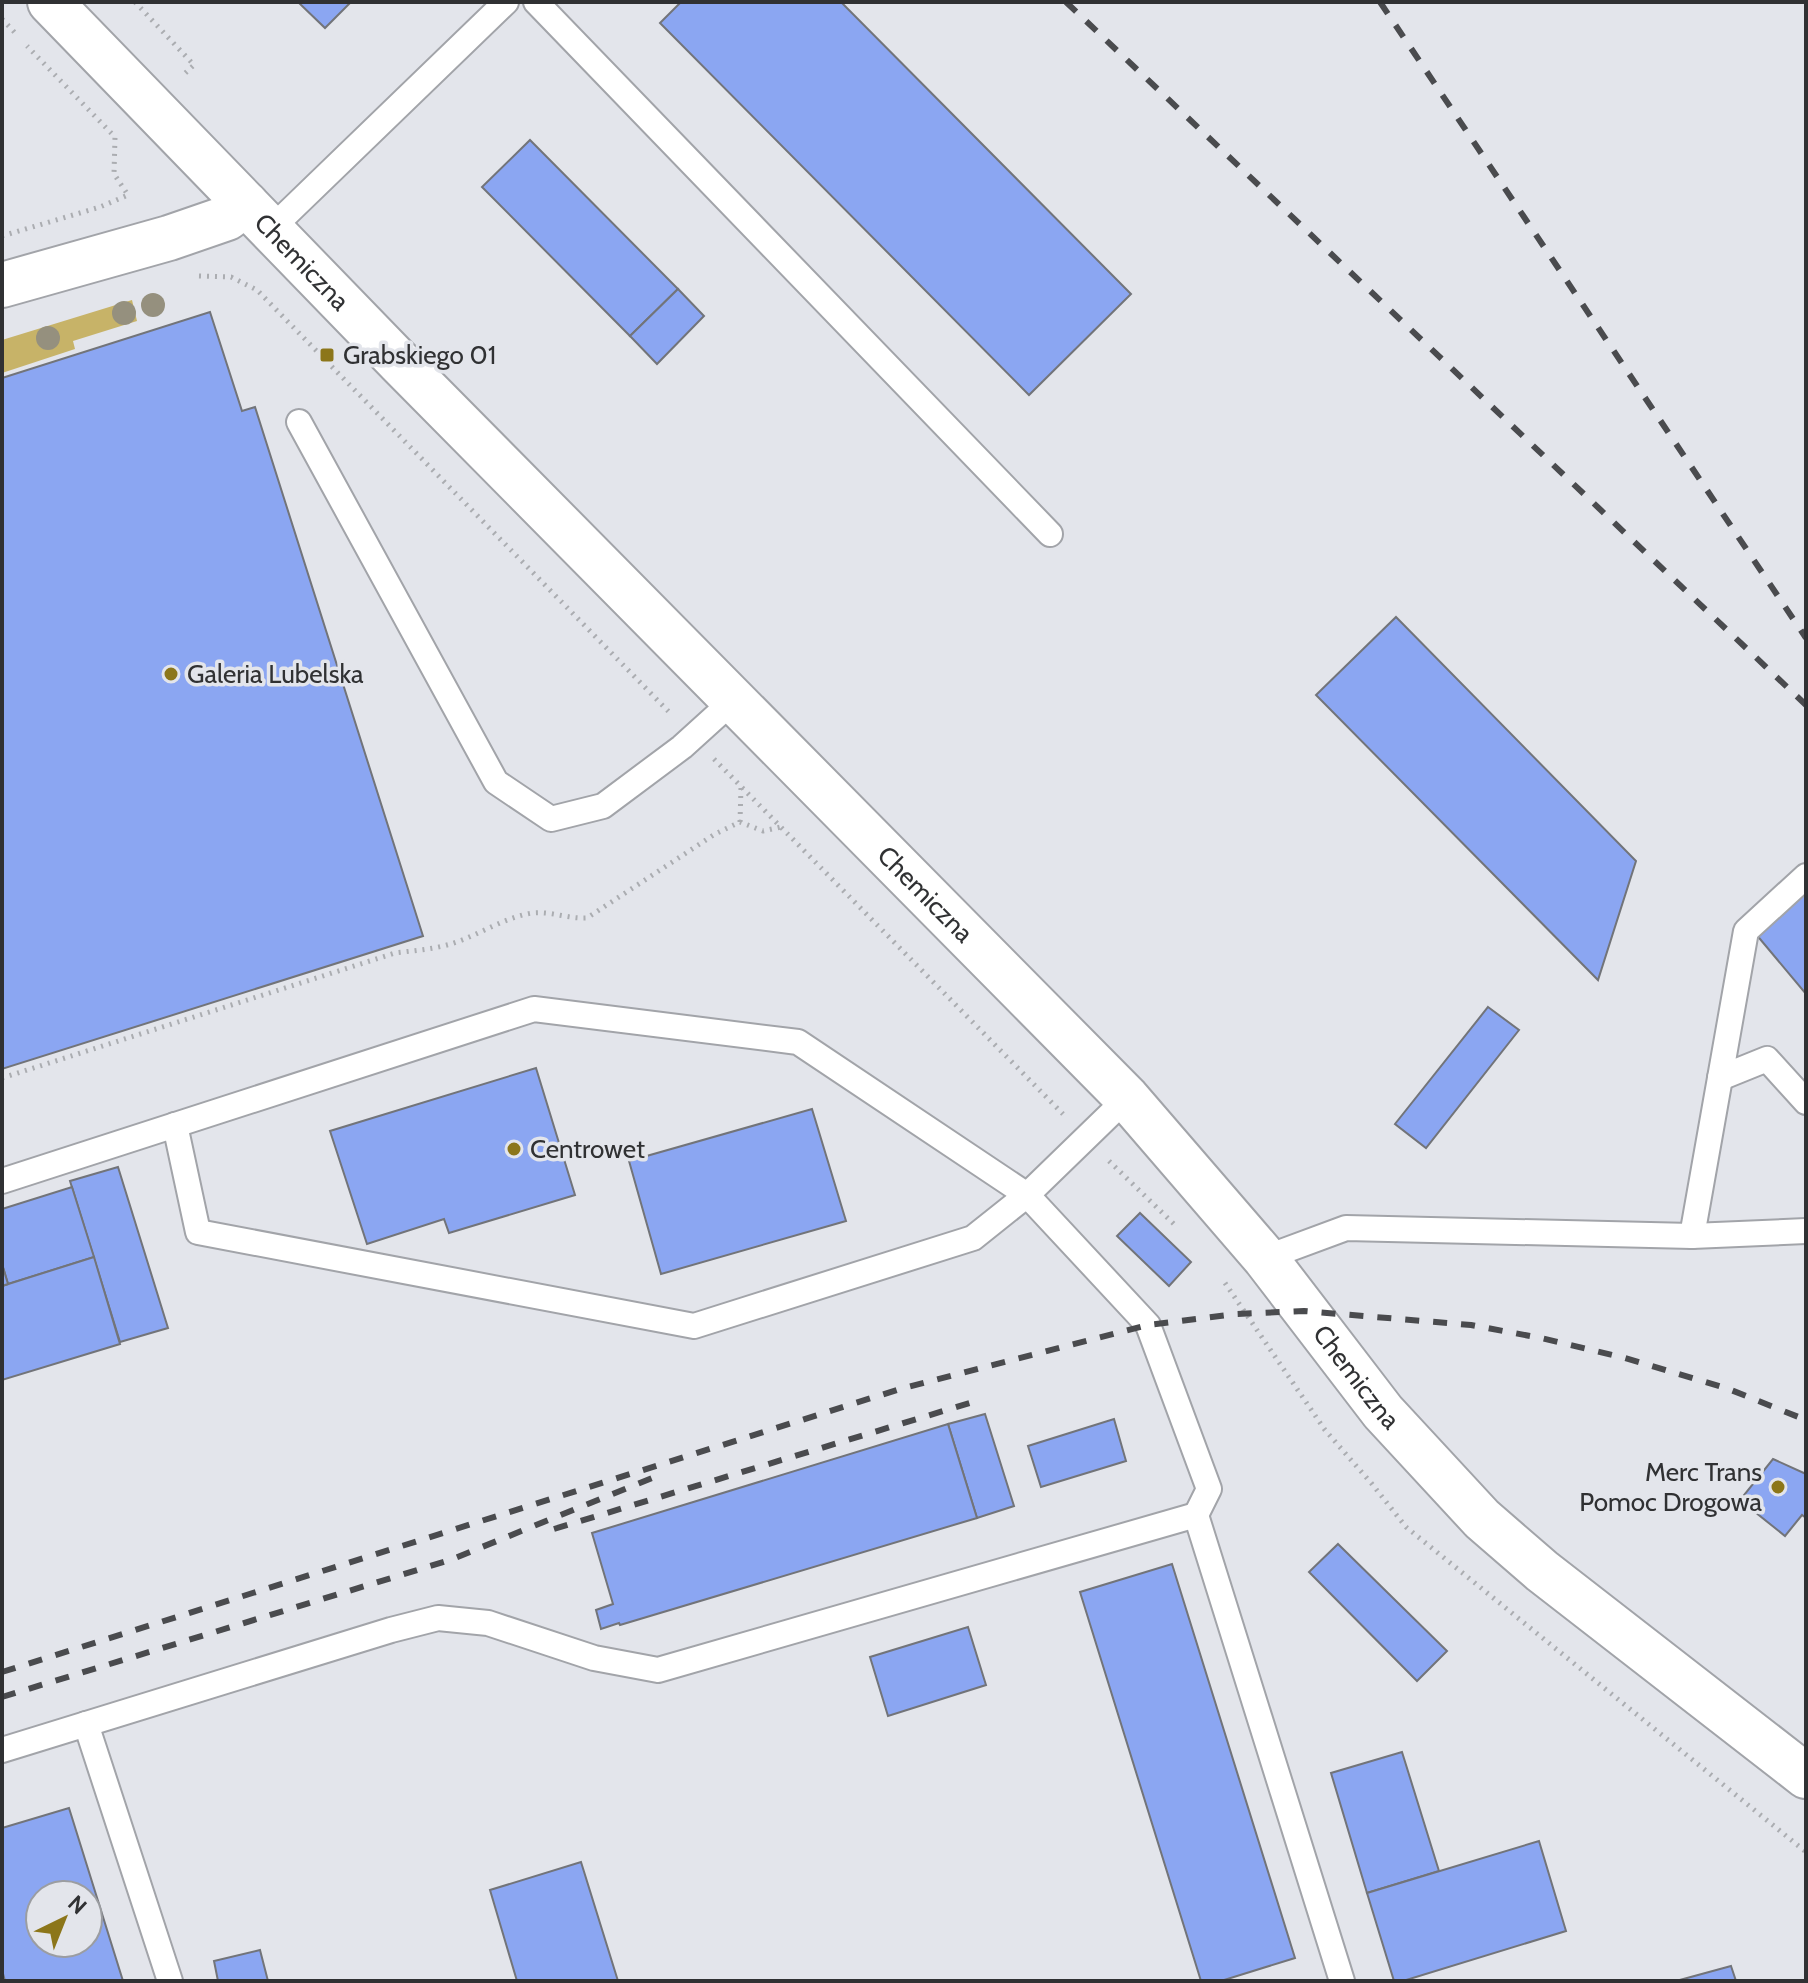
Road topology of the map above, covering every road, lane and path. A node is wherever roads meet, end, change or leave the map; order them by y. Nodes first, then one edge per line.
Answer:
1 (50, 2) edge
2 (506, 2) edge
3 (536, 2) edge
4 (2, 19) edge
5 (258, 217) junction
6 (2, 236) edge
7 (188, 277) dead end
8 (2, 285) edge
9 (299, 422) dead end
10 (1050, 534) dead end
11 (735, 699) junction
12 (693, 737) junction
13 (741, 786) junction
14 (740, 822) junction
15 (782, 827) junction
16 (1806, 876) edge
17 (2, 1078) edge
18 (1720, 1078) junction
19 (1127, 1098) junction
20 (1806, 1102) edge
21 (175, 1125) junction
22 (1086, 1138) junction
23 (2, 1181) edge
24 (1027, 1195) junction
25 (1806, 1231) edge
26 (1692, 1236) junction
27 (1265, 1258) junction
28 (1196, 1515) junction
29 (86, 1724) junction
30 (2, 1750) edge
31 (1806, 1776) edge
32 (170, 1981) edge
33 (1342, 1981) edge

1 - 5 street, Chemiczna
2 - 5 lane
3 - 10 lane
4 - 6 path
5 - 8 street
5 - 11 street, Chemiczna
7 - 12 path
9 - 12 lane
11 - 12 lane
11 - 19 street, Chemiczna
12 - 13 path
13 - 14 path
13 - 15 path
14 - 15 path
14 - 17 path
15 - 22 path
16 - 18 lane
18 - 20 lane
18 - 26 lane
19 - 22 lane
19 - 27 street, Chemiczna
21 - 23 lane
21 - 24 lane
21 - 24 lane
22 - 24 lane
24 - 28 lane
25 - 26 lane
26 - 27 lane
27 - 31 street, Chemiczna
28 - 29 lane
28 - 33 lane
29 - 30 lane
29 - 32 lane

